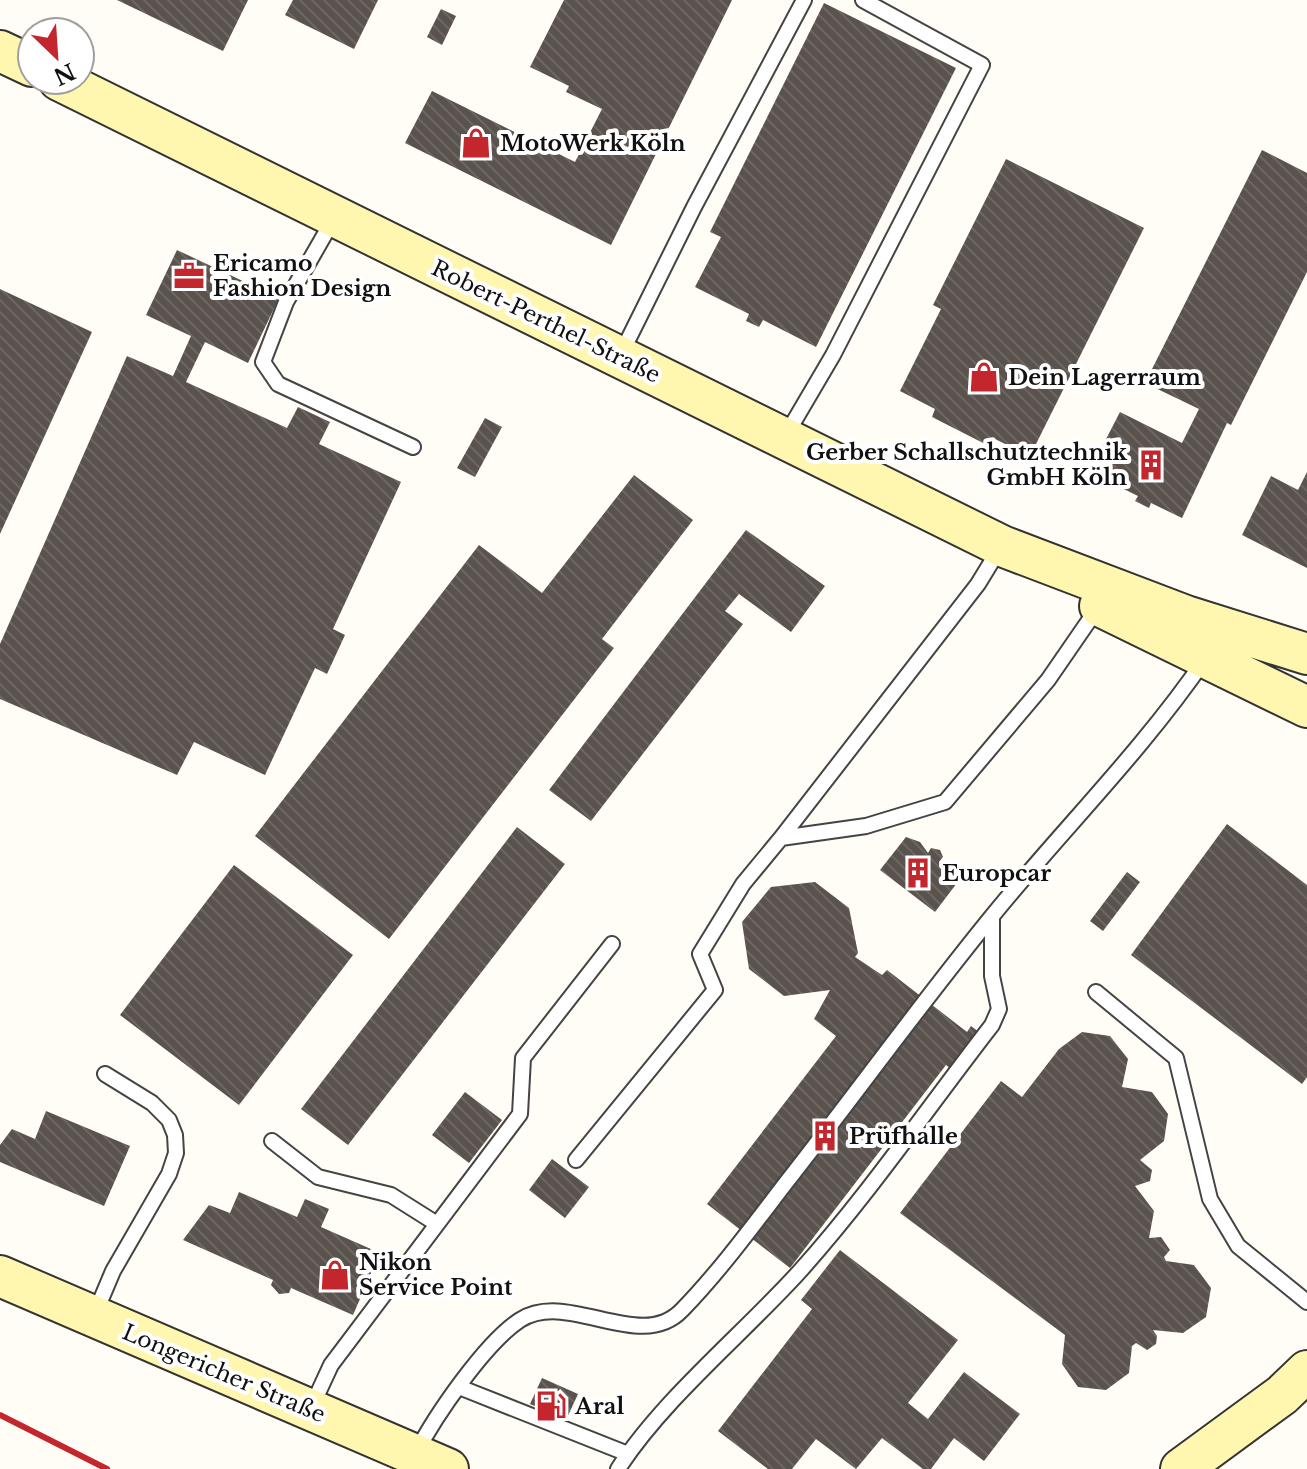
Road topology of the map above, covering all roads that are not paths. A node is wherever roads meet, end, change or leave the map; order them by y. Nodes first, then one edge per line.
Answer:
1 (804, 0) edge
2 (863, 0) edge
3 (91, 96) edge
4 (335, 216) junction
5 (619, 358) junction
6 (784, 439) junction
7 (413, 447) dead end
8 (1018, 553) junction
9 (1099, 606) junction
10 (1307, 654) edge
11 (1206, 659) junction
12 (1307, 707) edge
13 (781, 838) junction
14 (992, 916) junction
15 (612, 944) dead end
16 (1096, 992) dead end
17 (105, 1074) dead end
18 (272, 1141) dead end
19 (576, 1160) dead end
20 (437, 1224) junction
21 (0, 1276) edge
22 (1307, 1302) edge
23 (94, 1316) junction
24 (1307, 1371) edge
25 (459, 1387) junction
26 (310, 1410) junction
27 (628, 1454) junction
28 (431, 1462) edge
29 (618, 1469) edge
30 (1181, 1469) edge

1 - 5 lane
2 - 6 lane
3 - 4 street, Robert-Perthel-Straße
4 - 5 street, Robert-Perthel-Straße
4 - 7 lane
5 - 6 street, Robert-Perthel-Straße
6 - 8 street, Robert-Perthel-Straße
8 - 9 street, Robert-Perthel-Straße
8 - 10 street, Robert-Perthel-Straße
8 - 13 lane
9 - 11 street, Robert-Perthel-Straße
9 - 13 lane
11 - 12 street, Robert-Perthel-Straße
11 - 14 lane
13 - 19 lane
14 - 25 lane
14 - 27 lane
15 - 20 lane
16 - 22 lane
17 - 23 lane
18 - 20 lane
20 - 26 lane
21 - 23 street, Longericher Straße
23 - 26 street, Longericher Straße
24 - 30 street
25 - 27 lane
25 - 28 lane
26 - 28 street, Longericher Straße
27 - 29 lane

